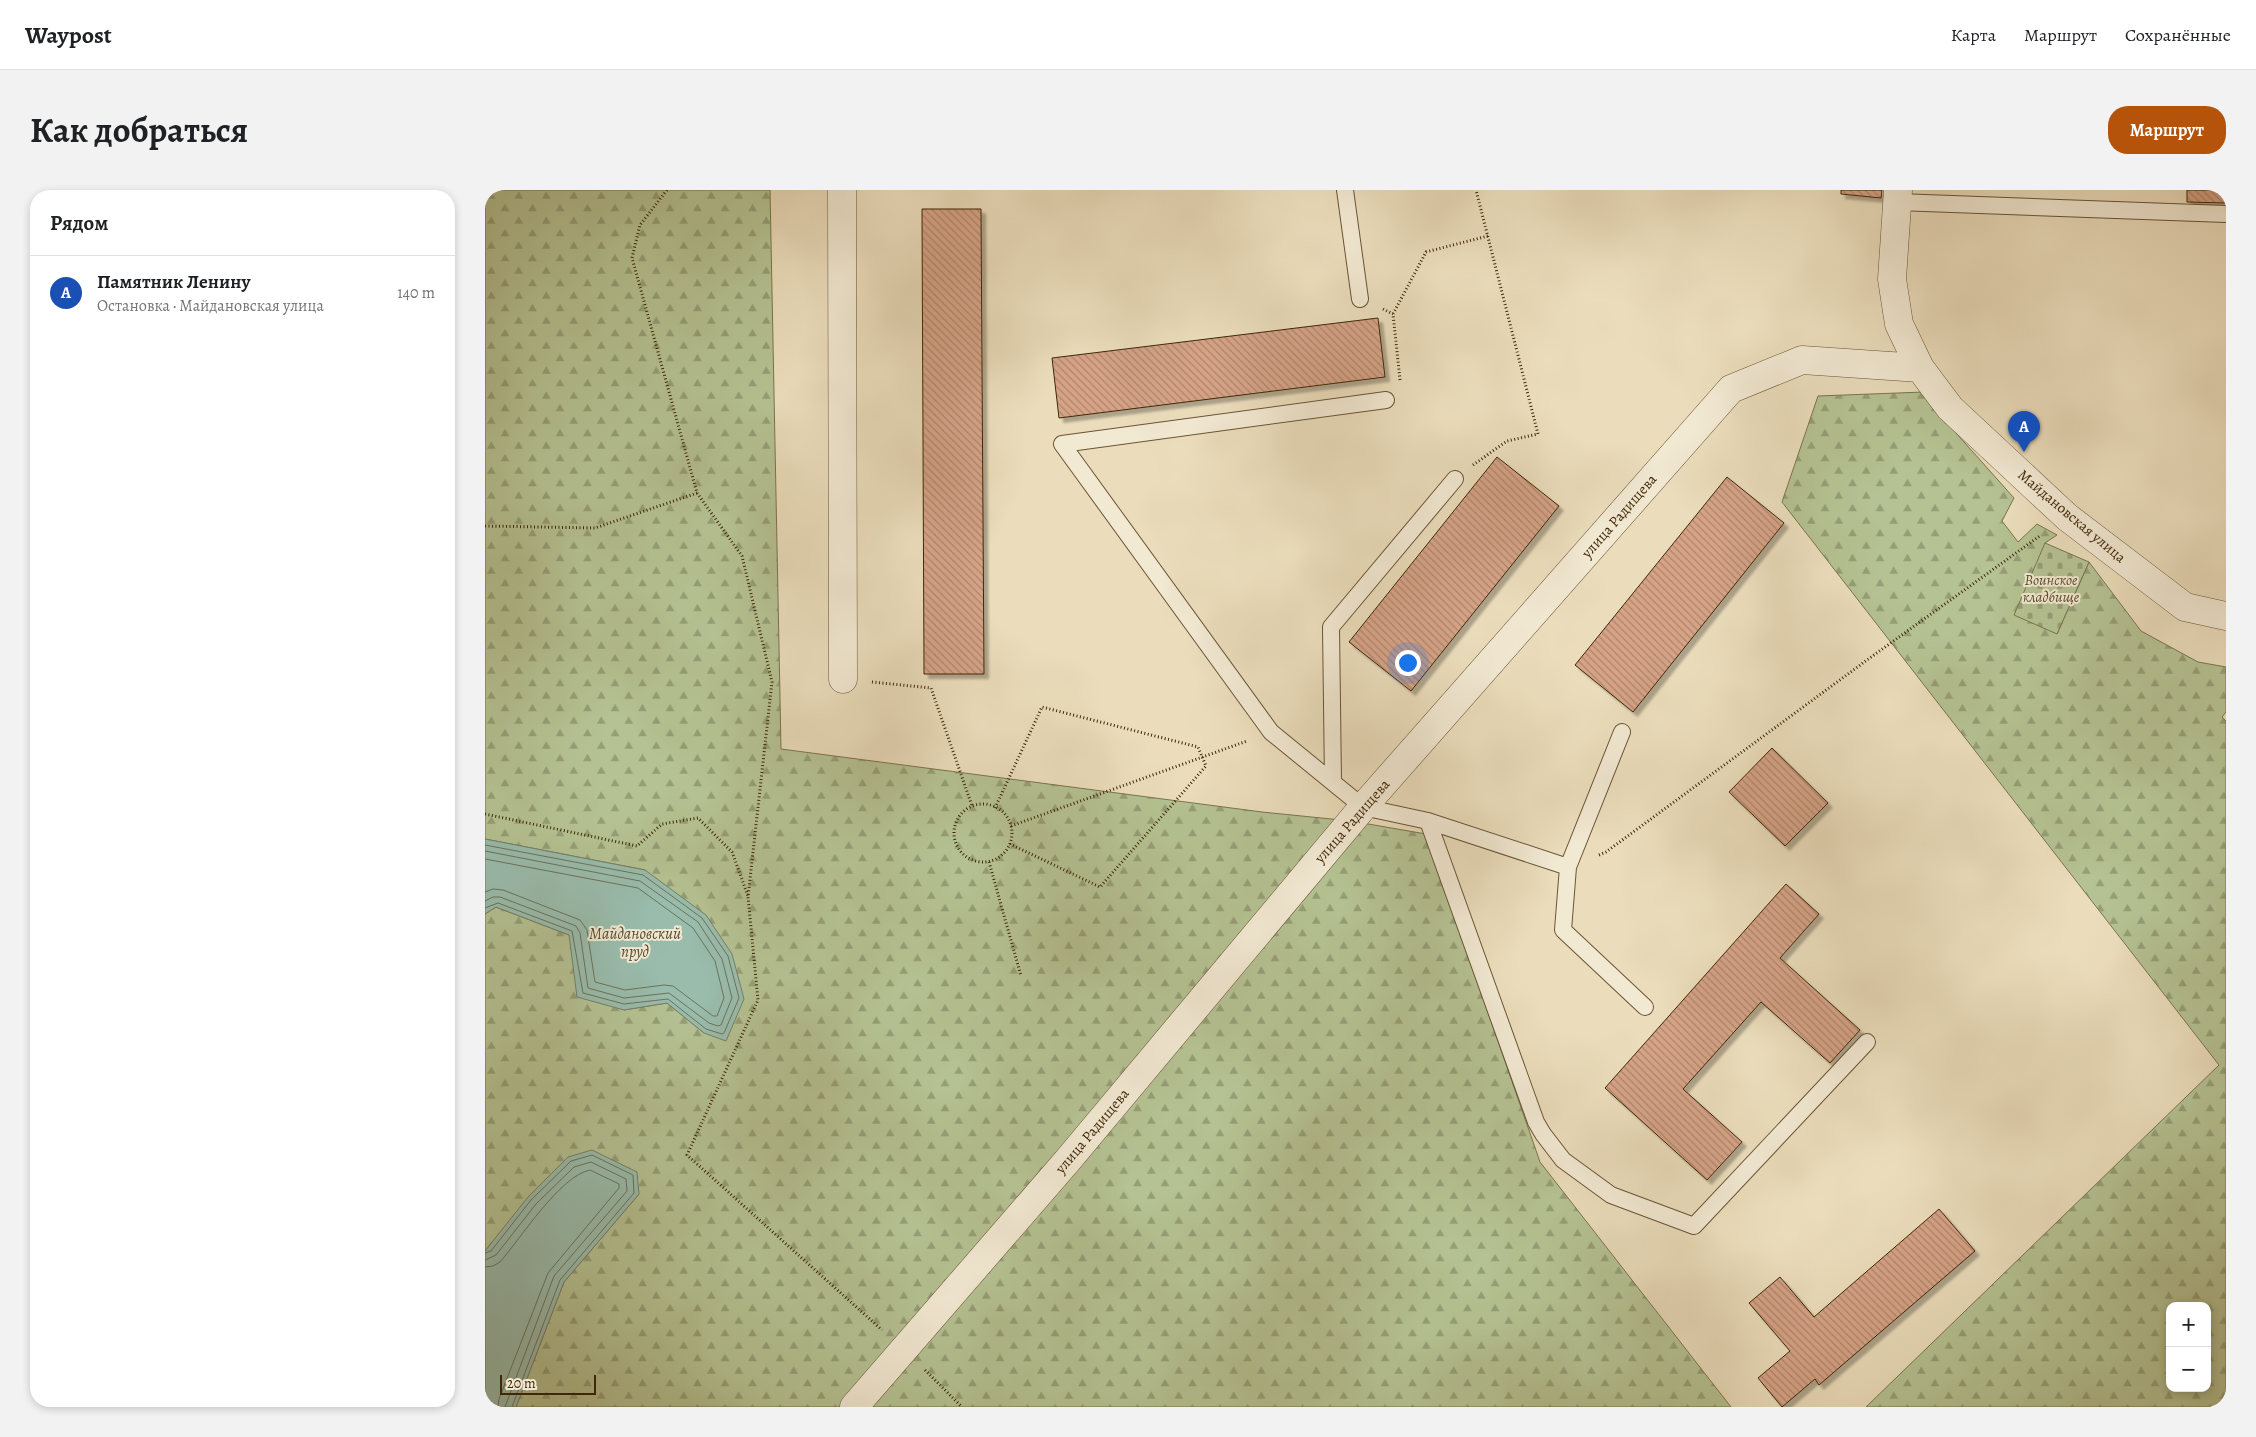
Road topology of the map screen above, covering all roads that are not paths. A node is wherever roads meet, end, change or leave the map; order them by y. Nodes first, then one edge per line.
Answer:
1 (842, 190) edge
2 (1345, 190) edge
3 (1898, 196) edge
4 (2226, 214) edge
5 (1360, 299) dead end
6 (1920, 368) junction
7 (1386, 400) road end
8 (1455, 479) road end
9 (2226, 616) edge
10 (843, 679) road end
11 (1622, 732) dead end
12 (1333, 782) junction
13 (1363, 808) junction
14 (1427, 821) junction
15 (1568, 868) junction
16 (1645, 1007) dead end
17 (1867, 1042) dead end
18 (854, 1407) edge

1 - 10 street
2 - 5 lane
3 - 4 lane
3 - 6 street, Майдановская улица
6 - 9 street, Майдановская улица
6 - 13 street, улица Радищева
7 - 12 lane
8 - 12 lane
11 - 15 lane
12 - 13 lane
13 - 14 lane
13 - 18 street, улица Радищева
14 - 15 lane
14 - 17 lane
15 - 16 lane

